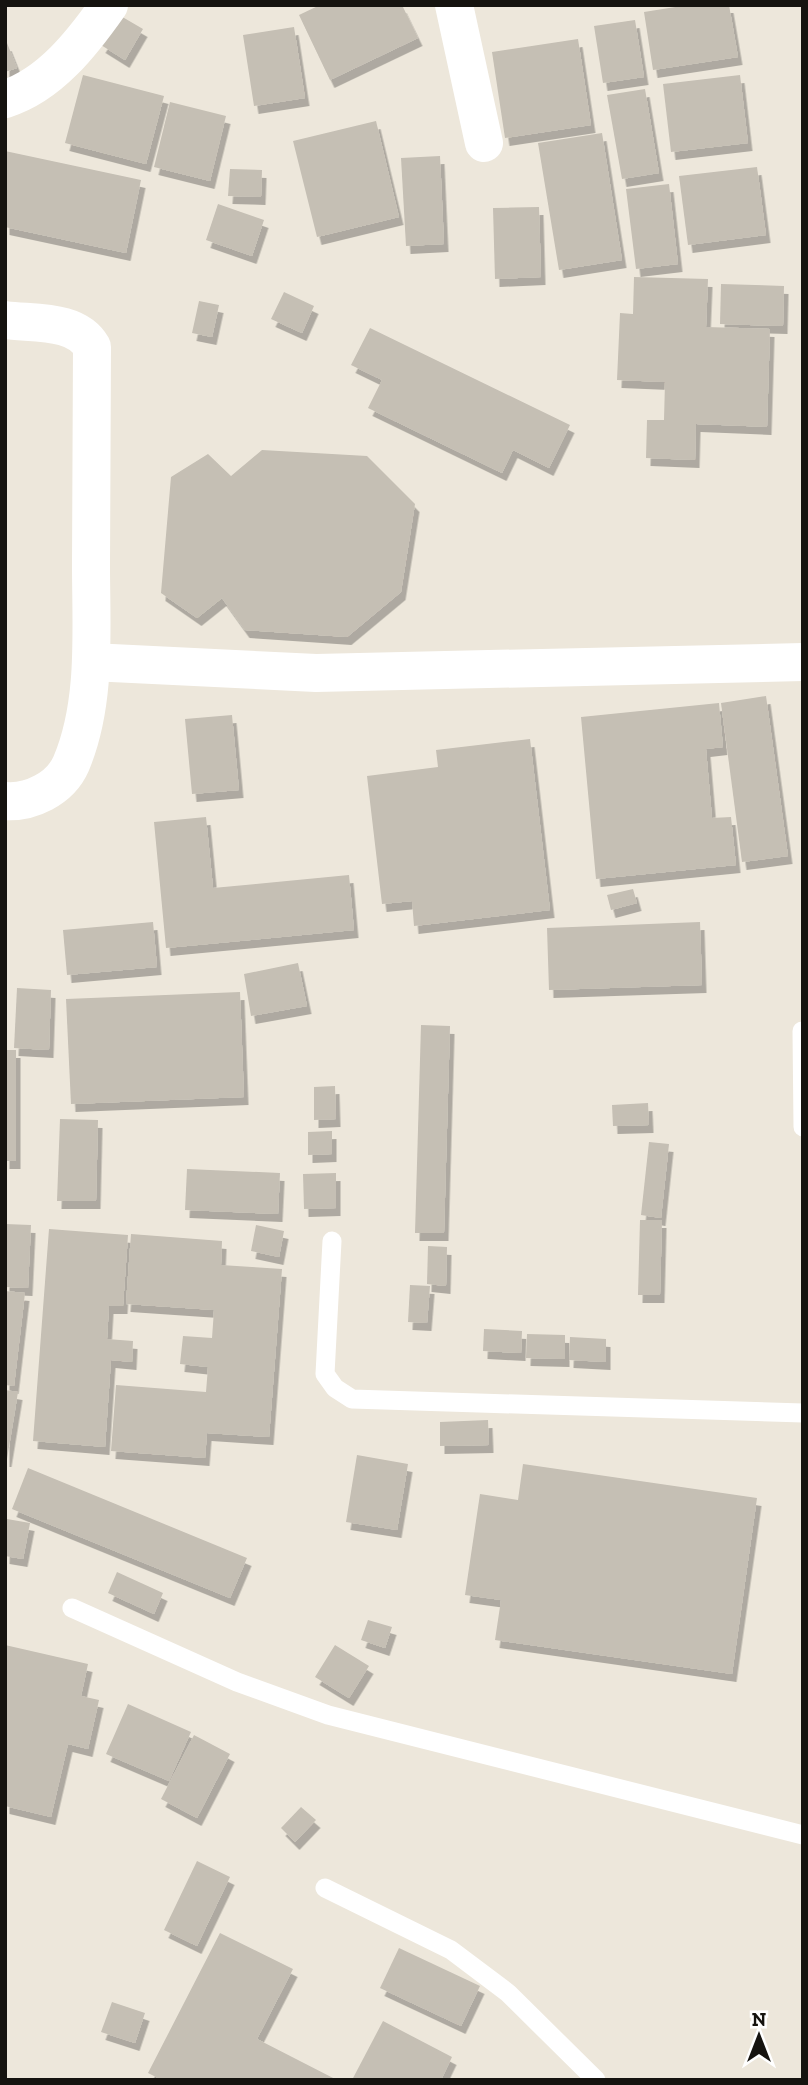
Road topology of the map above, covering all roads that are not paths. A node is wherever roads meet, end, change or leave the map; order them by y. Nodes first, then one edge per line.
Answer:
1 (109, 5) edge
2 (454, 5) edge
3 (5, 99) edge
4 (484, 143) dead end
5 (5, 320) edge
6 (91, 662) junction
7 (803, 662) edge
8 (5, 801) edge
9 (802, 1031) edge
10 (803, 1127) edge
11 (332, 1241) dead end
12 (803, 1413) edge
13 (72, 1608) dead end
14 (803, 1835) edge
15 (325, 1888) dead end
16 (596, 2080) edge

1 - 3 street
2 - 4 street
5 - 6 street
6 - 7 street
6 - 8 street
9 - 10 lane
11 - 12 lane
13 - 14 lane
15 - 16 lane

